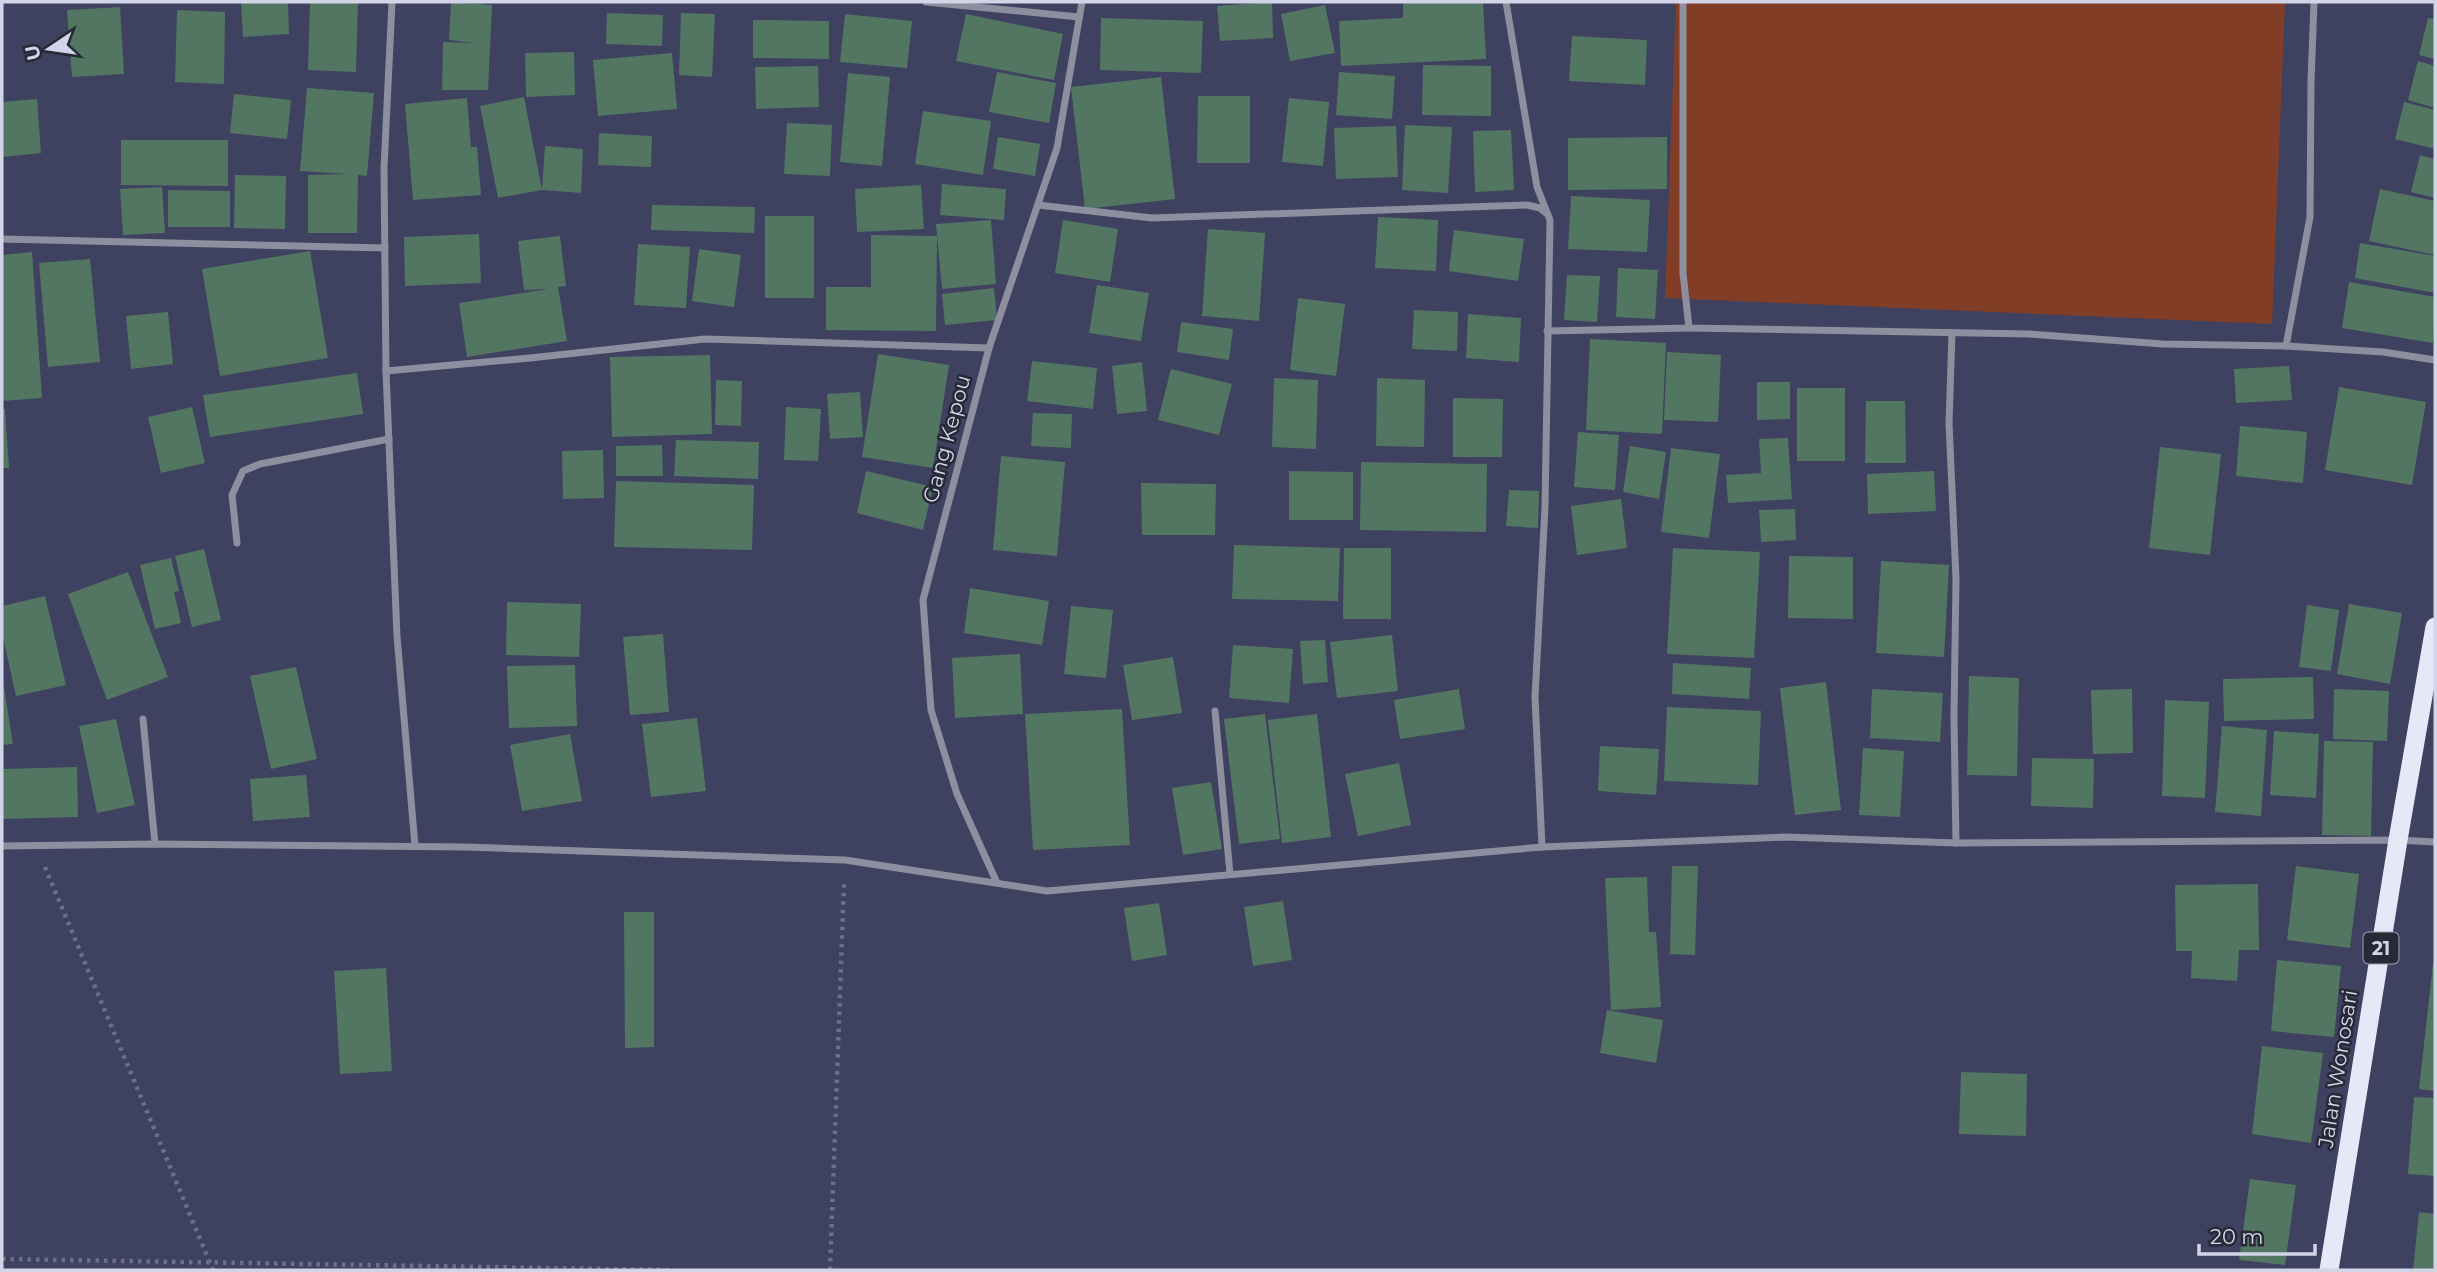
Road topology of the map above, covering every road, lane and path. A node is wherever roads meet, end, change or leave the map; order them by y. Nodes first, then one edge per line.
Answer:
1 (392, 2) edge
2 (926, 2) edge
3 (1082, 2) edge
4 (1506, 2) edge
5 (1683, 2) edge
6 (2315, 2) edge
7 (1079, 17) junction
8 (1038, 205) junction
9 (1550, 220) junction
10 (2, 240) edge
11 (385, 248) junction
12 (1689, 328) junction
13 (1547, 331) junction
14 (1952, 332) junction
15 (2286, 346) junction
16 (989, 348) junction
17 (2435, 360) edge
18 (386, 371) junction
19 (389, 439) junction
20 (237, 543) dead end
21 (2435, 627) edge
22 (1215, 711) dead end
23 (143, 719) dead end
24 (2398, 839) junction
25 (2435, 842) edge
26 (1956, 843) junction
27 (155, 844) junction
28 (2, 846) edge
29 (37, 846) junction
30 (415, 846) junction
31 (1542, 847) junction
32 (845, 860) junction
33 (1230, 874) junction
34 (997, 883) junction
35 (2, 1259) edge
36 (209, 1262) junction
37 (213, 1270) edge
38 (671, 1270) edge
39 (830, 1270) edge
40 (2329, 1270) edge

1 - 11 street
2 - 7 street
3 - 7 street, Gang Kepou
4 - 9 street
5 - 12 street
6 - 15 street
7 - 8 street, Gang Kepou
8 - 9 street
8 - 16 street, Gang Kepou
9 - 13 street
10 - 11 street
11 - 18 street
12 - 13 street
12 - 14 street
13 - 31 street
14 - 15 street
14 - 26 street
15 - 17 street
16 - 18 street
16 - 34 street, Gang Kepou
18 - 19 street
19 - 20 street
19 - 30 street
21 - 24 highway, Jalan Wonosari / 21
22 - 33 street
23 - 27 street
24 - 25 street
24 - 26 street
24 - 40 highway, Jalan Wonosari / 21
26 - 31 street
27 - 29 street
27 - 30 street
28 - 29 street
29 - 36 path
30 - 32 street
31 - 33 street
32 - 34 street
32 - 39 path
33 - 34 street
35 - 36 path
36 - 37 path
36 - 38 path

